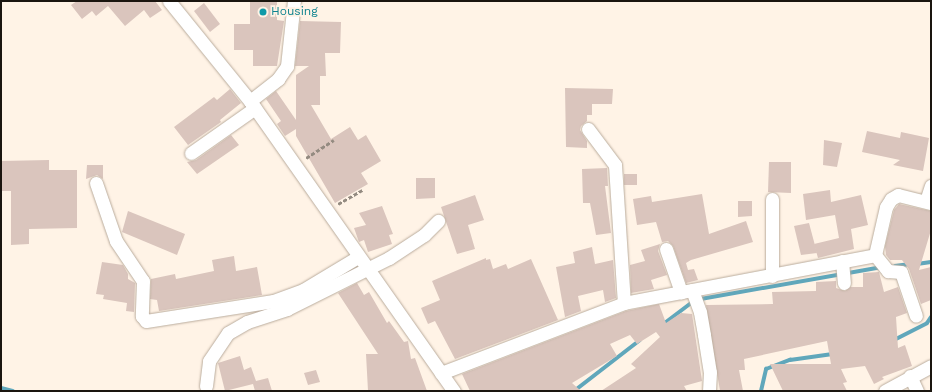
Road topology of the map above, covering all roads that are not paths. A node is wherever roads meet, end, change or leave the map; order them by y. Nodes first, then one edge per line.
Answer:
1 (169, 1) edge
2 (294, 1) edge
3 (253, 105) junction
4 (588, 129) dead end
5 (190, 153) dead end
6 (96, 183) dead end
7 (931, 186) edge
8 (772, 199) dead end
9 (928, 202) edge
10 (438, 221) dead end
11 (666, 249) dead end
12 (358, 256) junction
13 (882, 263) junction
14 (367, 268) junction
15 (772, 276) junction
16 (689, 293) junction
17 (624, 303) junction
18 (916, 316) dead end
19 (931, 366) edge
20 (441, 373) junction
21 (910, 376) junction
22 (206, 386) dead end
23 (454, 391) edge
24 (709, 391) edge
25 (885, 391) edge
26 (917, 391) edge

1 - 3 street
2 - 3 street
3 - 5 street
3 - 12 street
4 - 17 street
6 - 12 street
7 - 9 street
8 - 15 street
9 - 13 street
10 - 14 street
11 - 16 street
12 - 14 street
13 - 15 street
13 - 18 street
14 - 20 street
14 - 22 street
15 - 16 street
16 - 17 street
16 - 24 street
17 - 20 street
19 - 21 street
20 - 23 street
21 - 25 street
21 - 26 street

